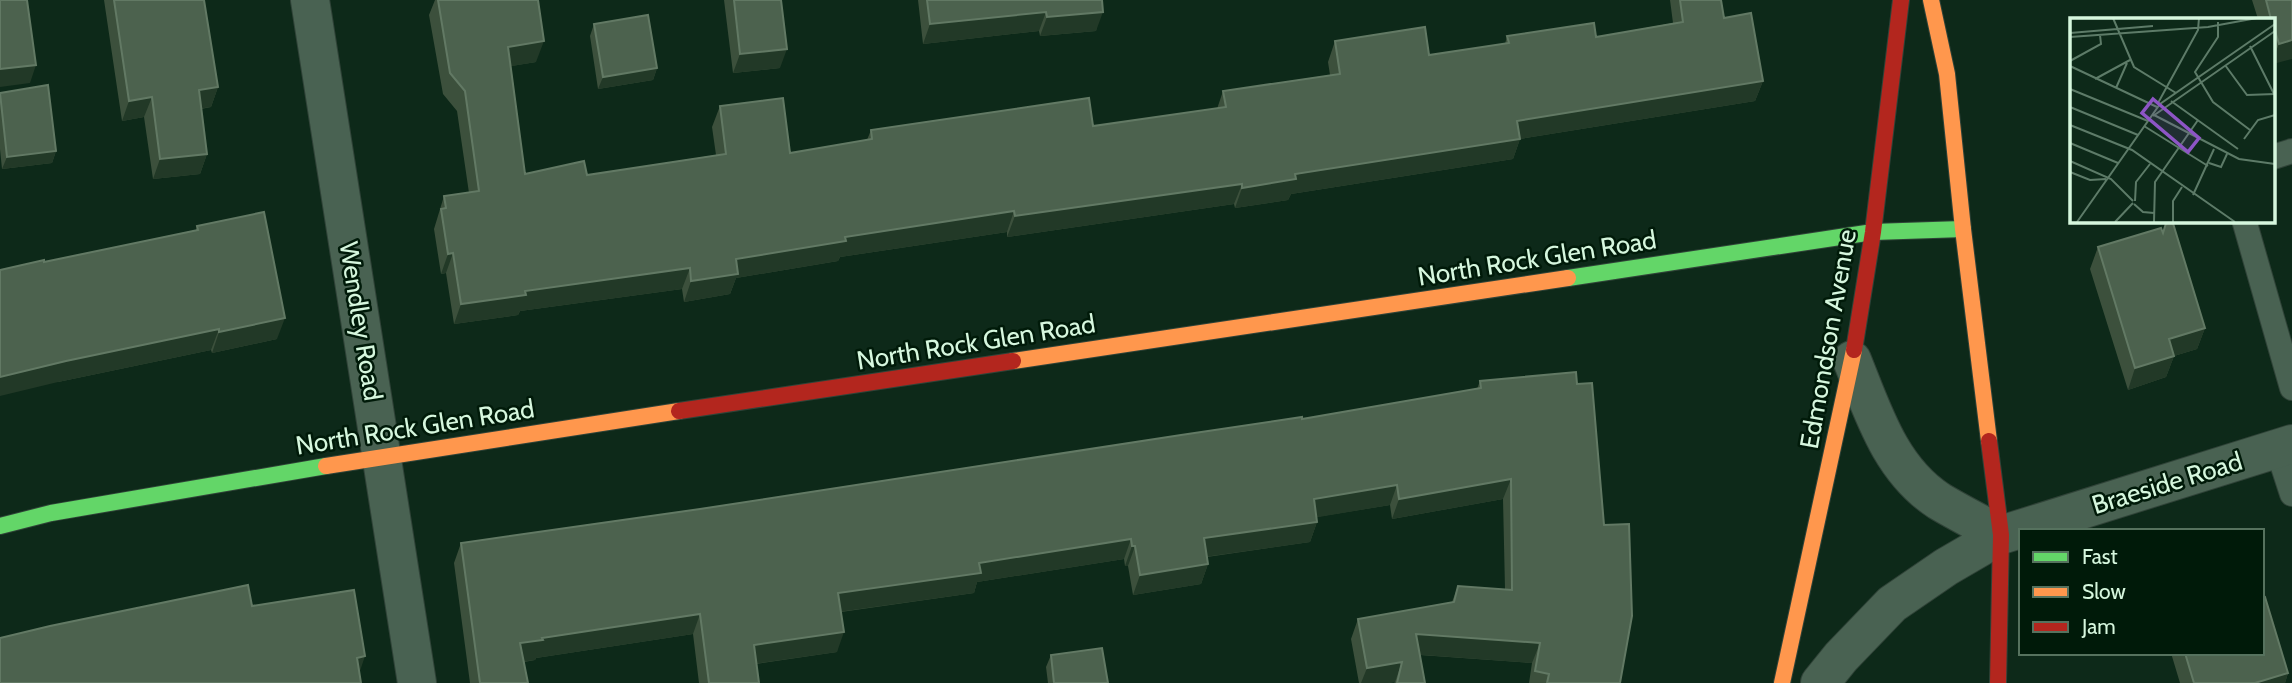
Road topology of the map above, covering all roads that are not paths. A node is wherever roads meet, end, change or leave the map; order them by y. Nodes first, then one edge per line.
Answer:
1 (310, 0) edge
2 (1901, 0) edge
3 (1931, 0) edge
4 (2292, 151) edge
5 (2274, 157) edge
6 (2245, 222) edge
7 (1963, 229) junction
8 (1873, 232) junction
9 (1852, 360) junction
10 (2292, 388) edge
11 (2284, 446) edge
12 (382, 456) junction
13 (2292, 494) edge
14 (0, 526) edge
15 (2019, 529) edge
16 (2020, 529) edge
17 (2001, 535) junction
18 (418, 683) edge
19 (1782, 683) edge
20 (1821, 683) edge
21 (1998, 683) edge

1 - 12 street, Wendley Road
2 - 8 street, Edmondson Avenue
3 - 7 street
4 - 5 lane
6 - 10 lane
7 - 8 street, North Rock Glen Road
7 - 17 street
8 - 9 street, Edmondson Avenue
8 - 12 street, North Rock Glen Road
9 - 17 street
9 - 19 street, Edmondson Avenue
11 - 13 lane
11 - 16 street, Braeside Road
12 - 14 street, North Rock Glen Road
12 - 18 street, Wendley Road
15 - 17 street, Braeside Road
17 - 20 street, Braeside Road
17 - 21 street

